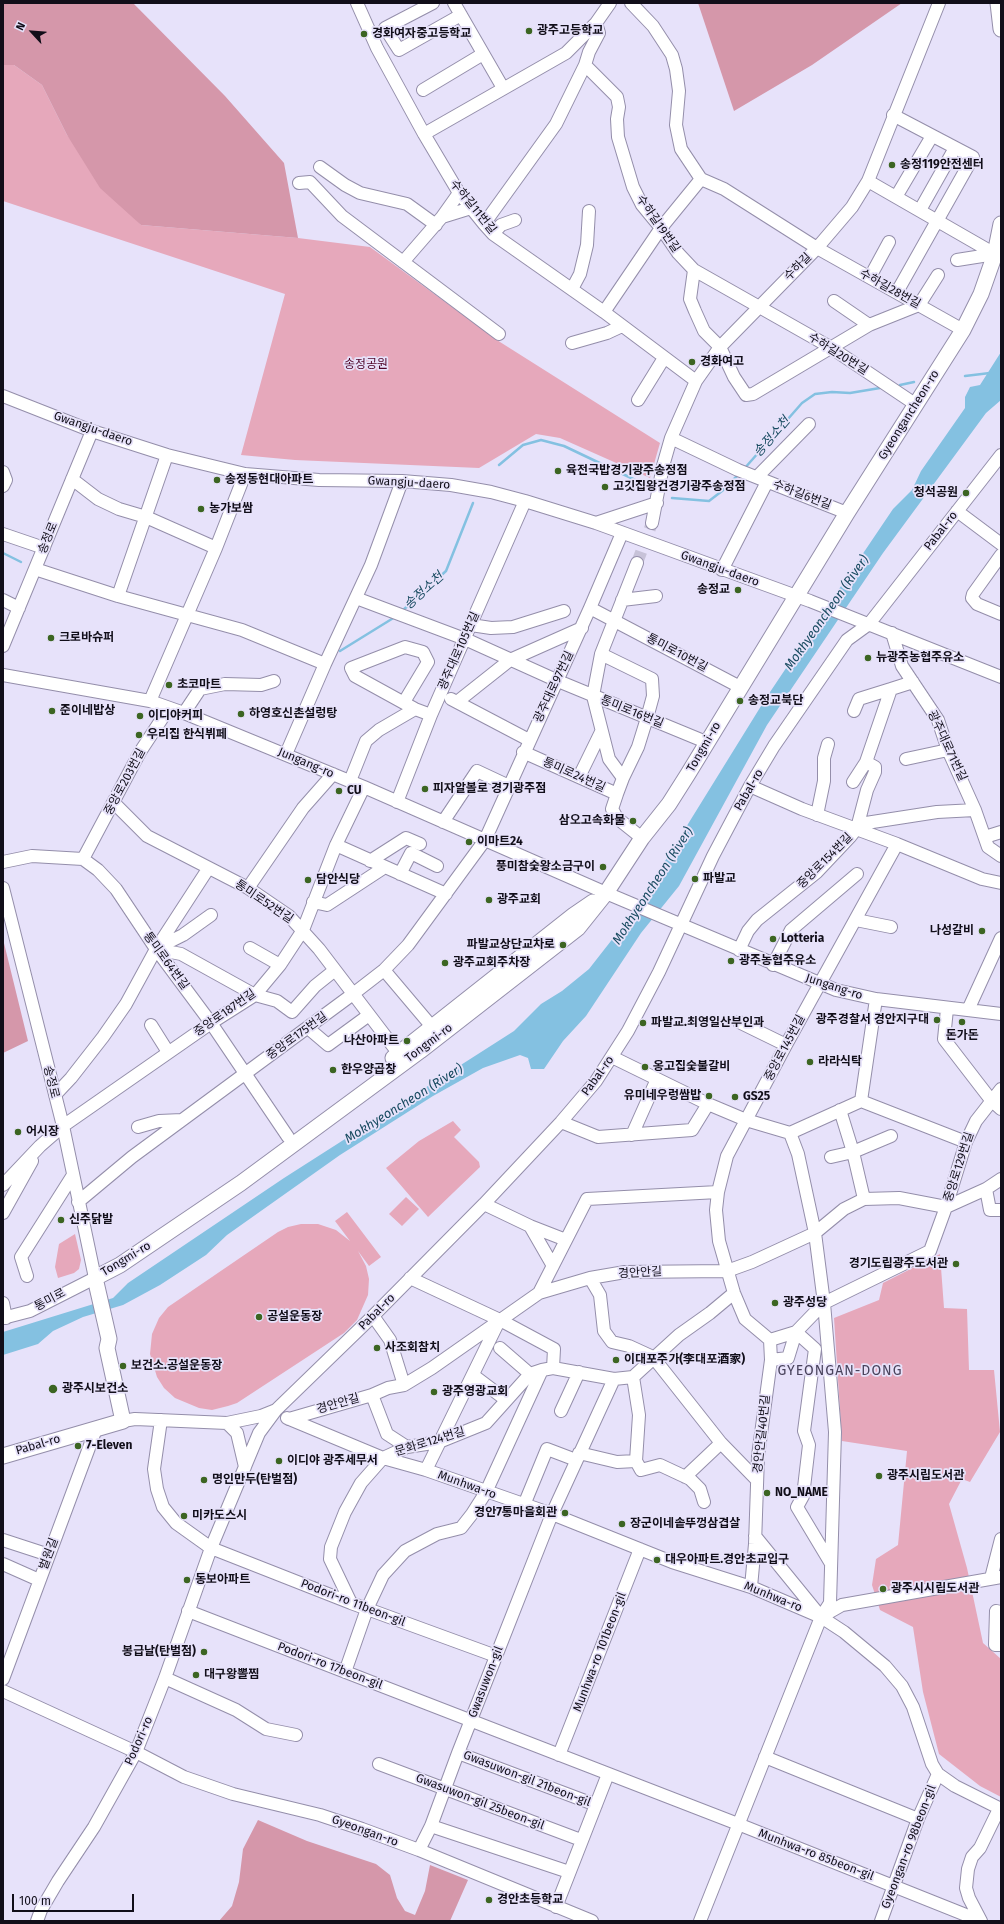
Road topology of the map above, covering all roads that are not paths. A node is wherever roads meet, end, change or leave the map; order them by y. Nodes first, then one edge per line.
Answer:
1 (357, 3) edge
2 (433, 3) edge
3 (454, 3) edge
4 (610, 3) edge
5 (631, 3) edge
6 (939, 3) edge
7 (998, 3) edge
8 (461, 16) junction
9 (596, 23) junction
10 (1001, 29) edge
11 (483, 54) junction
12 (585, 65) junction
13 (503, 88) junction
14 (423, 90) dead end
15 (893, 116) junction
16 (424, 134) junction
17 (932, 136) junction
18 (955, 148) junction
19 (320, 167) dead end
20 (700, 179) junction
21 (868, 181) junction
22 (299, 183) dead end
23 (459, 193) junction
24 (896, 197) junction
25 (471, 208) junction
26 (920, 210) junction
27 (589, 211) dead end
28 (516, 220) dead end
29 (938, 220) junction
30 (439, 221) junction
31 (484, 224) junction
32 (1001, 224) edge
33 (661, 228) junction
34 (493, 234) junction
35 (889, 242) dead end
36 (817, 248) junction
37 (995, 254) junction
38 (957, 260) dead end
39 (403, 262) junction
40 (694, 270) junction
41 (938, 275) dead end
42 (870, 277) junction
43 (572, 289) junction
44 (897, 292) junction
45 (834, 301) dead end
46 (919, 305) junction
47 (758, 308) junction
48 (604, 312) junction
49 (869, 325) junction
50 (622, 326) junction
51 (963, 330) junction
52 (499, 334) dead end
53 (572, 343) dead end
54 (720, 347) junction
55 (830, 348) junction
56 (664, 358) junction
57 (696, 381) junction
58 (3, 396) edge
59 (638, 400) dead end
60 (915, 404) junction
61 (809, 424) dead end
62 (92, 431) junction
63 (671, 438) junction
64 (1001, 455) edge
65 (168, 456) junction
66 (3, 472) edge
67 (245, 474) junction
68 (72, 479) junction
69 (762, 479) junction
70 (402, 481) junction
71 (3, 486) edge
72 (526, 501) junction
73 (657, 503) junction
74 (957, 511) junction
75 (847, 513) junction
76 (146, 517) junction
77 (596, 523) junction
78 (652, 523) tunnel mouth
79 (622, 533) junction
80 (3, 534) edge
81 (1001, 544) edge
82 (44, 548) junction
83 (216, 548) junction
84 (1001, 555) edge
85 (637, 563) tunnel mouth
86 (35, 569) junction
87 (722, 570) junction
88 (118, 596) junction
89 (656, 596) dead end
90 (356, 598) junction
91 (803, 599) junction
92 (3, 600) edge
93 (622, 600) junction
94 (19, 608) junction
95 (590, 608) junction
96 (564, 611) dead end
97 (1001, 614) edge
98 (186, 615) junction
99 (614, 620) junction
100 (864, 622) junction
101 (471, 625) junction
102 (582, 628) junction
103 (892, 633) junction
104 (465, 639) junction
105 (3, 646) edge
106 (600, 654) junction
107 (510, 660) junction
108 (325, 664) junction
109 (3, 675) edge
110 (1001, 677) edge
111 (274, 681) dead end
112 (558, 681) junction
113 (913, 682) junction
114 (740, 687) junction
115 (891, 689) junction
116 (440, 694) junction
117 (593, 696) junction
118 (150, 701) junction
119 (404, 702) junction
120 (457, 702) junction
121 (169, 708) junction
122 (415, 709) junction
123 (854, 711) dead end
124 (184, 713) junction
125 (431, 715) junction
126 (647, 718) junction
127 (601, 732) junction
128 (529, 740) junction
129 (706, 742) junction
130 (828, 744) dead end
131 (948, 750) junction
132 (524, 752) junction
133 (286, 754) junction
134 (906, 759) dead end
135 (866, 762) junction
136 (332, 774) junction
137 (579, 777) junction
138 (623, 778) junction
139 (350, 781) junction
140 (852, 782) dead end
141 (509, 786) junction
142 (750, 786) junction
143 (364, 787) junction
144 (616, 794) junction
145 (397, 802) junction
146 (114, 803) junction
147 (975, 810) junction
148 (817, 815) junction
149 (443, 822) junction
150 (857, 828) junction
151 (1001, 832) edge
152 (985, 836) junction
153 (642, 838) junction
154 (485, 840) junction
155 (420, 844) dead end
156 (897, 844) junction
157 (336, 845) junction
158 (1001, 856) edge
159 (83, 859) junction
160 (370, 860) junction
161 (3, 862) edge
162 (437, 866) dead end
163 (385, 867) junction
164 (208, 869) junction
165 (400, 874) junction
166 (857, 874) dead end
167 (1001, 883) edge
168 (3, 888) edge
169 (248, 888) junction
170 (446, 894) junction
171 (612, 895) junction
172 (314, 902) junction
173 (211, 915) dead end
174 (856, 920) junction
175 (679, 924) junction
176 (891, 927) dead end
177 (302, 930) junction
178 (1001, 938) edge
179 (250, 948) dead end
180 (156, 949) junction
181 (739, 950) junction
182 (280, 965) junction
183 (773, 965) junction
184 (335, 970) junction
185 (384, 970) junction
186 (820, 985) junction
187 (255, 994) junction
188 (353, 994) junction
189 (876, 999) junction
190 (947, 1009) junction
191 (968, 1010) junction
192 (1001, 1014) edge
193 (369, 1015) junction
194 (739, 1022) dead end
195 (211, 1023) junction
196 (151, 1025) dead end
197 (308, 1028) junction
198 (432, 1028) junction
199 (786, 1045) junction
200 (168, 1052) junction
201 (399, 1054) junction
202 (612, 1057) junction
203 (245, 1074) junction
204 (657, 1079) junction
205 (1001, 1089) edge
206 (54, 1095) junction
207 (991, 1100) junction
208 (861, 1101) junction
209 (708, 1104) junction
210 (1001, 1109) edge
211 (840, 1110) junction
212 (182, 1120) junction
213 (746, 1120) junction
214 (561, 1122) junction
215 (63, 1126) junction
216 (138, 1127) dead end
217 (790, 1133) junction
218 (632, 1135) junction
219 (891, 1136) dead end
220 (288, 1137) junction
221 (966, 1142) junction
222 (40, 1146) junction
223 (853, 1152) junction
224 (831, 1158) dead end
225 (73, 1175) junction
226 (1001, 1179) edge
227 (3, 1185) edge
228 (986, 1189) junction
229 (718, 1192) junction
230 (864, 1199) junction
231 (78, 1202) junction
232 (484, 1204) junction
233 (946, 1207) junction
234 (1001, 1210) edge
235 (3, 1213) edge
236 (530, 1226) junction
237 (815, 1233) junction
238 (566, 1240) junction
239 (553, 1266) junction
240 (727, 1271) junction
241 (27, 1276) dead end
242 (410, 1278) junction
243 (590, 1278) junction
244 (95, 1281) junction
245 (539, 1293) junction
246 (734, 1293) junction
247 (3, 1303) edge
248 (824, 1303) junction
249 (373, 1316) junction
250 (5, 1318) edge
251 (500, 1320) junction
252 (796, 1332) junction
253 (770, 1340) junction
254 (500, 1348) dead end
255 (653, 1357) junction
256 (771, 1360) junction
257 (547, 1369) junction
258 (580, 1372) junction
259 (530, 1374) junction
260 (473, 1375) junction
261 (633, 1377) junction
262 (614, 1380) junction
263 (404, 1385) junction
264 (372, 1395) junction
265 (506, 1400) junction
266 (276, 1410) junction
267 (561, 1411) dead end
268 (289, 1419) junction
269 (126, 1420) junction
270 (161, 1420) junction
271 (227, 1423) junction
272 (96, 1429) junction
273 (439, 1442) junction
274 (721, 1443) junction
275 (407, 1447) junction
276 (3, 1456) edge
277 (578, 1456) junction
278 (382, 1458) junction
279 (636, 1461) junction
280 (245, 1467) junction
281 (426, 1470) junction
282 (685, 1477) junction
283 (757, 1480) junction
284 (486, 1492) junction
285 (704, 1502) dead end
286 (524, 1505) junction
287 (552, 1514) junction
288 (755, 1536) junction
289 (1001, 1539) edge
290 (3, 1540) edge
291 (211, 1548) junction
292 (640, 1549) junction
293 (49, 1555) junction
294 (830, 1562) junction
295 (3, 1564) edge
296 (996, 1578) edge
297 (39, 1580) junction
298 (751, 1587) junction
299 (351, 1603) junction
300 (367, 1609) junction
301 (188, 1611) junction
302 (1001, 1612) edge
303 (821, 1617) junction
304 (1001, 1645) edge
305 (496, 1656) junction
306 (345, 1672) junction
307 (165, 1678) junction
308 (3, 1679) edge
309 (3, 1691) edge
310 (471, 1721) junction
311 (296, 1735) dead end
312 (136, 1752) junction
313 (458, 1753) junction
314 (559, 1755) junction
315 (765, 1758) junction
316 (379, 1764) dead end
317 (608, 1774) junction
318 (938, 1774) junction
319 (445, 1788) junction
320 (596, 1805) junction
321 (1000, 1809) edge
322 (918, 1820) junction
323 (738, 1824) junction
324 (431, 1826) junction
325 (581, 1840) junction
326 (419, 1850) junction
327 (569, 1872) junction
328 (894, 1885) junction
329 (556, 1907) junction
330 (37, 1921) edge
331 (592, 1921) edge
332 (700, 1921) edge
333 (881, 1921) edge
334 (981, 1921) edge

1 - 16 street, 수하길11번길
2 - 8 street
3 - 8 street
4 - 9 street
5 - 20 street
6 - 15 street, 수하길
7 - 10 main road
8 - 11 street
9 - 12 street
9 - 13 street
11 - 13 street
11 - 14 street
12 - 31 street
12 - 33 street, 수하길19번길
13 - 16 street
15 - 17 street
15 - 21 street, 수하길
16 - 23 street, 수하길11번길
17 - 18 street
17 - 24 street
18 - 26 street
18 - 29 street
19 - 30 street
20 - 33 street
20 - 36 street, 수하길28번길
21 - 24 street
21 - 36 street, 수하길
22 - 39 street
23 - 25 street, 수하길11번길
23 - 30 street
24 - 26 street
25 - 30 street
25 - 31 street, 수하길11번길
26 - 29 street
27 - 43 street
28 - 34 street
29 - 37 street
29 - 44 street
30 - 39 street
31 - 34 street, 수하길11번길
32 - 37 main road, Gyeongancheon-ro
33 - 40 street, 수하길19번길
33 - 48 street
34 - 43 street, 수하길11번길
35 - 42 street
36 - 42 street, 수하길28번길
36 - 47 street, 수하길
37 - 38 street
37 - 51 main road, Gyeongancheon-ro
39 - 52 street
40 - 47 street, 수하길19번길
40 - 54 street
41 - 46 street
42 - 44 street, 수하길28번길
43 - 48 street, 수하길11번길
44 - 46 street, 수하길28번길
45 - 49 street
46 - 49 street
46 - 51 street, 수하길28번길
47 - 54 street, 수하길
47 - 55 street, 수하길20번길
48 - 50 street, 수하길11번길
49 - 55 street
50 - 53 street
50 - 56 street, 수하길11번길
51 - 60 main road, Gyeongancheon-ro
54 - 55 street
54 - 57 street, 수하길
55 - 60 street, 수하길20번길
56 - 57 street, 수하길11번길
56 - 59 street
57 - 63 street, 수하길
58 - 62 street, Gwangju-daero
60 - 75 main road, Gyeongancheon-ro
61 - 69 street
62 - 65 street, Gwangju-daero
62 - 68 street, 송정로
63 - 69 street, 수하길6번길
63 - 73 street, 수하길
64 - 74 street, Pabal-ro
65 - 67 street, Gwangju-daero
65 - 76 street
66 - 71 street
67 - 70 street, Gwangju-daero
67 - 83 street
68 - 76 street
68 - 82 street, 송정로
69 - 75 street, 수하길6번길
69 - 87 street
70 - 72 street, Gwangju-daero
70 - 90 street
72 - 77 street, Gwangju-daero
72 - 101 street, 광주대로105번길
73 - 77 street
73 - 78 street, 수하길
74 - 81 street
74 - 100 street, Pabal-ro
75 - 91 main road, Gyeongancheon-ro
76 - 83 street
76 - 88 street
77 - 79 street, Gwangju-daero
79 - 87 street, Gwangju-daero
79 - 95 street, 광주대로97번길
80 - 82 street
82 - 86 street, 송정로
83 - 98 street
84 - 97 street
85 - 93 street
86 - 88 street
86 - 94 street, 송정로
87 - 91 street, Gwangju-daero
88 - 98 street
89 - 93 street
90 - 104 street, 통미로16번길
90 - 108 street
91 - 100 street, Gwangju-daero
91 - 114 main road, Tongmi-ro
92 - 94 street
93 - 99 street
94 - 105 street, 송정로
95 - 99 street, 통미로10번길
95 - 102 street, 광주대로97번길
96 - 101 street
98 - 108 street
98 - 118 street
99 - 106 street
99 - 114 street, 통미로10번길
100 - 103 street
100 - 142 street, Pabal-ro
101 - 104 street, 광주대로105번길
102 - 107 street
102 - 112 street, 광주대로97번길
103 - 110 street
103 - 113 street, 광주대로71번길
104 - 107 street, 통미로16번길
104 - 116 street, 광주대로105번길
106 - 117 street
106 - 126 street
107 - 112 street, 통미로16번길
107 - 120 street
108 - 133 street
109 - 118 street, Jungang-ro
111 - 124 street
112 - 117 street, 통미로16번길
112 - 128 street, 광주대로97번길
113 - 115 street
113 - 131 street, 광주대로71번길
114 - 129 main road, Tongmi-ro
115 - 123 street
115 - 135 street
116 - 120 street
116 - 125 street, 광주대로105번길
117 - 126 street, 통미로16번길
117 - 127 street
118 - 121 street, Jungang-ro
119 - 119 street
119 - 122 street
120 - 128 street
121 - 124 street, Jungang-ro
121 - 146 street, 중앙로203번길
122 - 125 street
122 - 139 street
124 - 133 street, Jungang-ro
125 - 145 street, 광주대로105번길
126 - 129 street, 통미로16번길
126 - 138 street
127 - 137 street
127 - 138 street
128 - 132 street, 광주대로97번길
129 - 153 main road, Tongmi-ro
130 - 148 street
131 - 134 street
131 - 147 street, 광주대로71번길
132 - 137 street, 통미로24번길
132 - 141 street, 광주대로97번길
133 - 136 street, Jungang-ro
135 - 140 street
135 - 150 street, 중앙로154번길
136 - 139 street, Jungang-ro
136 - 169 street
137 - 144 street, 통미로24번길
138 - 144 street
139 - 143 street, Jungang-ro
141 - 149 street
141 - 154 street, 광주대로97번길
142 - 148 street
142 - 175 street, Pabal-ro
143 - 145 street, Jungang-ro
143 - 157 street, 중앙로187번길
144 - 153 street, 통미로24번길
145 - 149 street, Jungang-ro
146 - 159 street, 중앙로203번길
146 - 164 street, 통미로52번길
147 - 150 street
147 - 152 street, 광주대로71번길
148 - 150 street
149 - 154 street, Jungang-ro
150 - 156 street
150 - 181 street, 중앙로154번길
151 - 152 street
152 - 158 street, 광주대로71번길
153 - 171 main road, Tongmi-ro
154 - 170 street, 중앙로175번길
154 - 171 street, Jungang-ro
155 - 160 street
156 - 167 street
156 - 174 street, 중앙로145번길
157 - 160 street
157 - 172 street, 중앙로187번길
159 - 161 street
159 - 180 street, 통미로64번길
160 - 163 street
162 - 165 street
163 - 165 street
163 - 172 street
164 - 169 street, 통미로52번길
164 - 180 street
165 - 170 street
166 - 183 street
168 - 206 street, 송정로
169 - 177 street, 통미로52번길
170 - 185 street, 중앙로175번길
171 - 175 street, Jungang-ro
171 - 198 main road, Tongmi-ro
171 - 244 main road, Tongmi-ro
172 - 177 street, 중앙로187번길
173 - 180 street
174 - 176 street
174 - 186 street, 중앙로145번길
175 - 181 street, Jungang-ro
175 - 202 street, Pabal-ro
177 - 182 street, 중앙로187번길
177 - 184 street, 통미로52번길
178 - 191 street
179 - 182 street
180 - 187 street
180 - 195 street, 통미로64번길
180 - 206 street
181 - 183 street, Jungang-ro
182 - 187 street, 중앙로187번길
183 - 186 street, Jungang-ro
184 - 187 street
184 - 188 street, 통미로52번길
185 - 188 street, 중앙로175번길
185 - 198 street
186 - 189 street, Jungang-ro
186 - 199 street, 중앙로145번길
187 - 195 street, 중앙로187번길
188 - 193 street, 통미로52번길
188 - 197 street, 중앙로175번길
189 - 190 street, Jungang-ro
189 - 208 street
190 - 191 street, Jungang-ro
190 - 207 street
191 - 192 street, Jungang-ro
193 - 197 street
193 - 201 street, 통미로52번길
194 - 199 street
195 - 200 street, 중앙로187번길
195 - 203 street, 통미로64번길
196 - 200 street
197 - 203 street, 중앙로175번길
198 - 201 main road, Tongmi-ro
199 - 213 street, 중앙로145번길
200 - 215 street, 중앙로187번길
201 - 220 main road, Tongmi-ro
202 - 204 street
202 - 214 street, Pabal-ro
203 - 212 street, 중앙로175번길
203 - 220 street, 통미로64번길
204 - 209 street
204 - 218 street
205 - 207 street, 중앙로129번길
206 - 215 street, 송정로
207 - 210 street
207 - 221 street, 중앙로129번길
208 - 211 street
208 - 221 street
209 - 213 street
209 - 218 street
211 - 217 street
211 - 223 street
212 - 216 street
212 - 231 street, 중앙로175번길
213 - 217 street
213 - 229 street, 중앙로145번길
214 - 218 street
214 - 232 street, Pabal-ro
215 - 222 street, 중앙로187번길
215 - 225 street, 송정로
217 - 237 street
219 - 223 street
220 - 244 main road, Tongmi-ro
221 - 233 street, 중앙로129번길
222 - 227 street
222 - 235 street
223 - 224 street
223 - 230 street
225 - 231 street, 송정로
225 - 241 street
226 - 228 street
228 - 233 street
228 - 234 street
229 - 238 street
229 - 240 street, 중앙로145번길
230 - 233 street, 경안안길
230 - 237 street, 경안안길
231 - 244 street, 송정로
232 - 236 street
232 - 242 street, Pabal-ro
233 - 248 street, 중앙로129번길
236 - 238 street
236 - 239 street
237 - 240 street, 경안안길
237 - 248 street
238 - 239 street
239 - 245 street
240 - 243 street, 경안안길
240 - 246 street
242 - 249 street, Pabal-ro
242 - 251 street
243 - 245 street, 경안안길
243 - 255 street
244 - 250 street, 통미로
244 - 269 main road
245 - 251 street, 경안안길
246 - 253 street
246 - 255 street
247 - 250 street
248 - 252 street, 중앙로129번길
248 - 294 street
249 - 263 street
249 - 266 street, Pabal-ro
251 - 257 street
251 - 260 street
251 - 263 street, 경안안길
252 - 253 street
252 - 256 street
252 - 294 street
253 - 256 street, 경안안길40번길
254 - 259 street
255 - 261 street
255 - 274 street
256 - 283 street, 경안안길40번길
257 - 258 street, 문화로124번길
257 - 259 street, 문화로124번길
257 - 284 street
258 - 262 street, 문화로124번길
258 - 267 street
259 - 265 street, 문화로124번길
260 - 265 street
260 - 273 street
261 - 262 street, 문화로124번길
261 - 279 street
262 - 277 street
263 - 264 street, 경안안길
264 - 268 street, 경안안길
264 - 275 street
265 - 273 street, 문화로124번길
266 - 268 street, Munhwa-ro
266 - 271 street, Pabal-ro
266 - 280 street, Podori-ro
268 - 278 street, Munhwa-ro
269 - 270 street, Pabal-ro
269 - 272 main road, Pabal-ro
270 - 271 street, Pabal-ro
270 - 291 street
271 - 280 street
272 - 276 main road, Pabal-ro
272 - 293 street, 벌원길
273 - 275 street, 문화로124번길
273 - 281 street
274 - 282 street
274 - 283 street
275 - 278 street, 문화로124번길
277 - 279 street
277 - 286 street
277 - 287 street
278 - 281 street, Munhwa-ro
278 - 299 street
279 - 282 street
280 - 291 street, Podori-ro
281 - 284 street, Munhwa-ro
282 - 285 street
283 - 288 street, 경안안길40번길
284 - 286 street, Munhwa-ro
284 - 300 street
286 - 287 street, Munhwa-ro
287 - 292 street, Munhwa-ro
287 - 305 street, Gwasuwon-gil
288 - 298 street, 경안안길40번길
288 - 303 street
289 - 296 street
290 - 293 street
291 - 299 street, Podori-ro 11beon-gil
291 - 301 street, Podori-ro
292 - 298 street, Munhwa-ro
292 - 314 street, Munhwa-ro 101beon-gil
293 - 297 street, 벌원길
294 - 303 street
295 - 297 street
296 - 303 street
297 - 308 street, 벌원길
298 - 303 street, Munhwa-ro
299 - 300 street, Podori-ro 11beon-gil
300 - 305 street, Podori-ro 11beon-gil
300 - 306 street
301 - 306 street, Podori-ro 17beon-gil
301 - 307 street, Podori-ro
302 - 304 street
303 - 315 street
303 - 318 street, Gyeongan-ro 98beon-gil
305 - 310 street, Gwasuwon-gil
306 - 310 street, Podori-ro 17beon-gil
307 - 311 street
307 - 312 street, Podori-ro
309 - 312 street, Gyeongan-ro
310 - 313 street, Gwasuwon-gil
310 - 314 street, Podori-ro 17beon-gil
312 - 326 street, Gyeongan-ro
312 - 330 street, Podori-ro
313 - 319 street, Gwasuwon-gil
313 - 320 street, Gwasuwon-gil 21beon-gil
314 - 317 street, Podori-ro 17beon-gil
315 - 322 street
315 - 323 street
316 - 319 street, Gwasuwon-gil 25beon-gil
317 - 320 street
317 - 323 street, Munhwa-ro 85beon-gil
318 - 321 street, Gyeongan-ro 98beon-gil
318 - 322 street, Gyeongan-ro 98beon-gil
319 - 324 street, Gwasuwon-gil
319 - 325 street, Gwasuwon-gil 25beon-gil
320 - 325 street
321 - 334 street
322 - 328 street, Gyeongan-ro 98beon-gil
323 - 328 street, Munhwa-ro 85beon-gil
323 - 332 street
324 - 326 street, Gwasuwon-gil
324 - 327 street
325 - 327 street
326 - 329 street, Gyeongan-ro
327 - 329 street
328 - 333 street, Gyeongan-ro 98beon-gil
328 - 334 street, Munhwa-ro 85beon-gil
329 - 331 street, Gyeongan-ro

